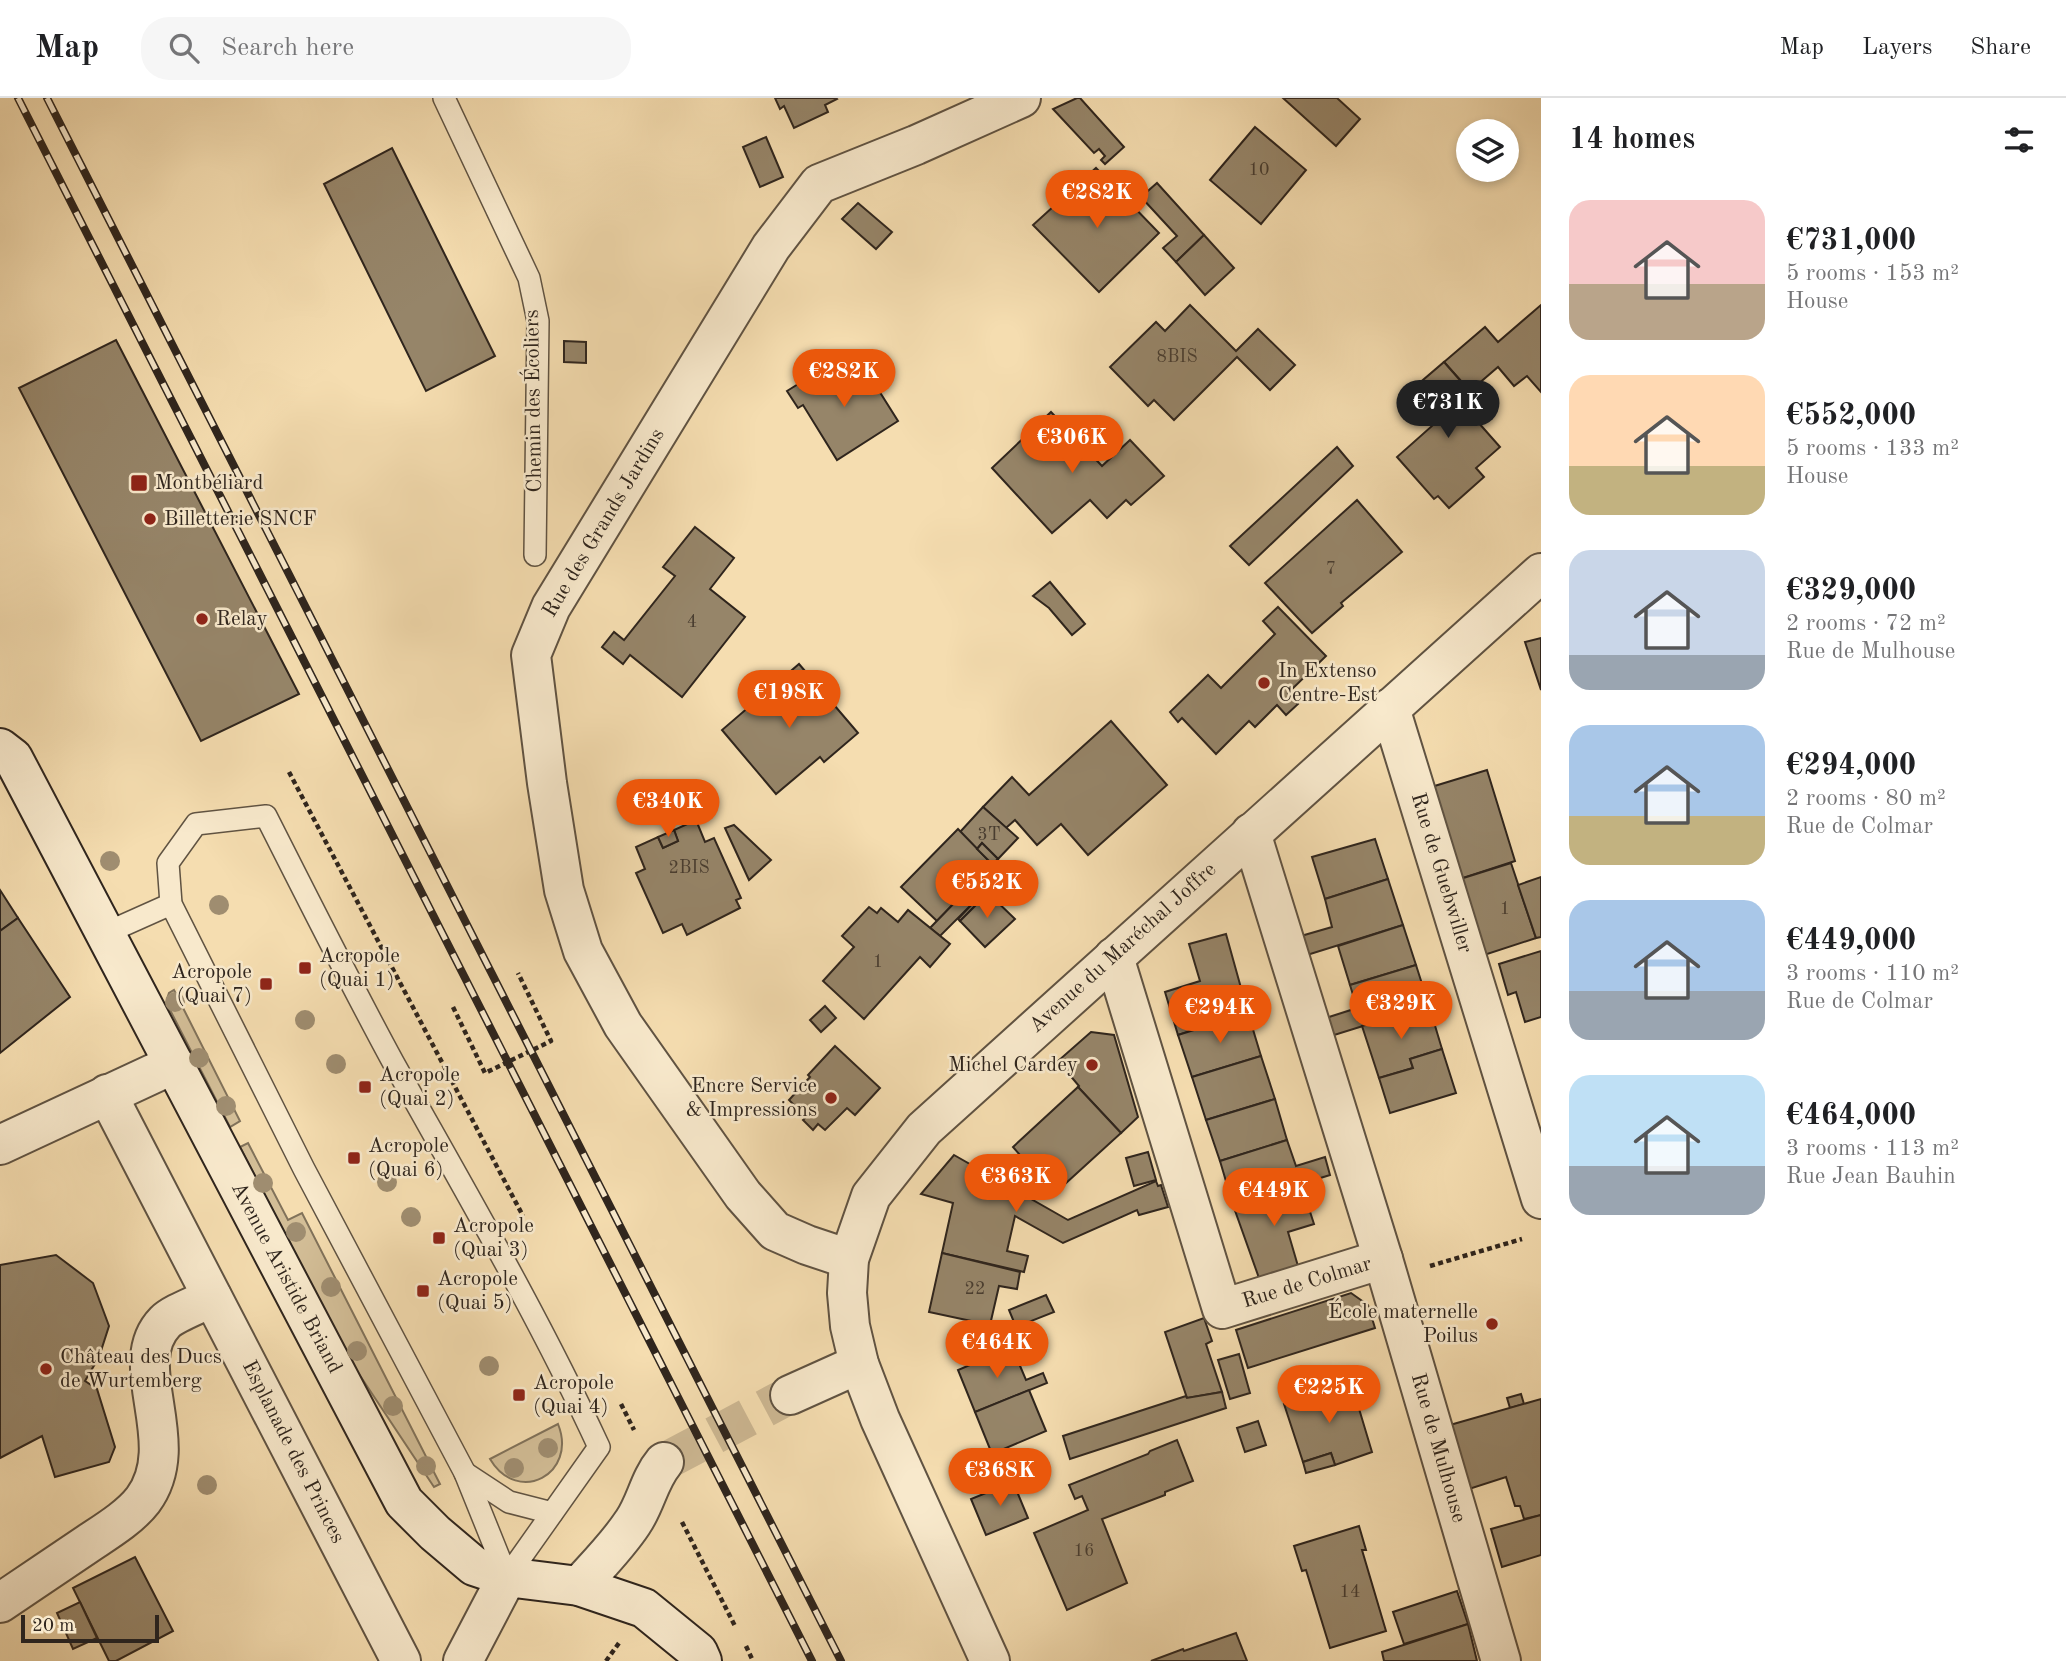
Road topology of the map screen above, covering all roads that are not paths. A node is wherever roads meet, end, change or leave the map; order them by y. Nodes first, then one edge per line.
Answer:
1 (444, 98) edge
2 (1021, 98) edge
3 (535, 555) dead end
4 (1541, 573) edge
5 (1390, 708) junction
6 (0, 748) edge
7 (1251, 833) junction
8 (170, 904) junction
9 (106, 933) junction
10 (1114, 957) junction
11 (174, 1064) junction
12 (107, 1094) junction
13 (0, 1144) edge
14 (1541, 1199) edge
15 (849, 1259) junction
16 (1386, 1269) junction
17 (212, 1297) junction
18 (859, 1364) junction
19 (790, 1395) tunnel mouth
20 (660, 1467) tunnel mouth
21 (466, 1473) junction
22 (552, 1513) junction
23 (507, 1577) junction
24 (579, 1586) junction
25 (0, 1603) edge
26 (401, 1661) edge
27 (463, 1661) edge
28 (702, 1661) edge
29 (990, 1661) edge
30 (1501, 1661) edge

1 - 3 lane, Chemin des Écoliers
2 - 15 street, Rue des Grands Jardins
4 - 5 street, Avenue du Maréchal Joffre
5 - 7 street, Avenue du Maréchal Joffre
5 - 14 street, Rue de Guebwiller
6 - 9 street, Avenue Aristide Briand
7 - 10 street, Avenue du Maréchal Joffre
7 - 16 street, Rue de Mulhouse
8 - 9 lane
8 - 21 lane
8 - 22 lane
9 - 11 street, Avenue Aristide Briand
10 - 15 street, Avenue du Maréchal Joffre
10 - 16 street, Rue de Colmar
11 - 12 street
11 - 23 street, Avenue Aristide Briand
12 - 13 street
12 - 17 street, Esplanade des Princes
15 - 18 street, Avenue du Maréchal Joffre
16 - 30 street, Rue de Mulhouse
17 - 25 street
17 - 26 street, Esplanade des Princes
18 - 19 street
18 - 29 street, Avenue du Maréchal Joffre
20 - 24 street
21 - 22 lane
21 - 23 lane
22 - 23 lane
23 - 24 street, Avenue Aristide Briand
23 - 27 street
24 - 28 street, Avenue Aristide Briand

